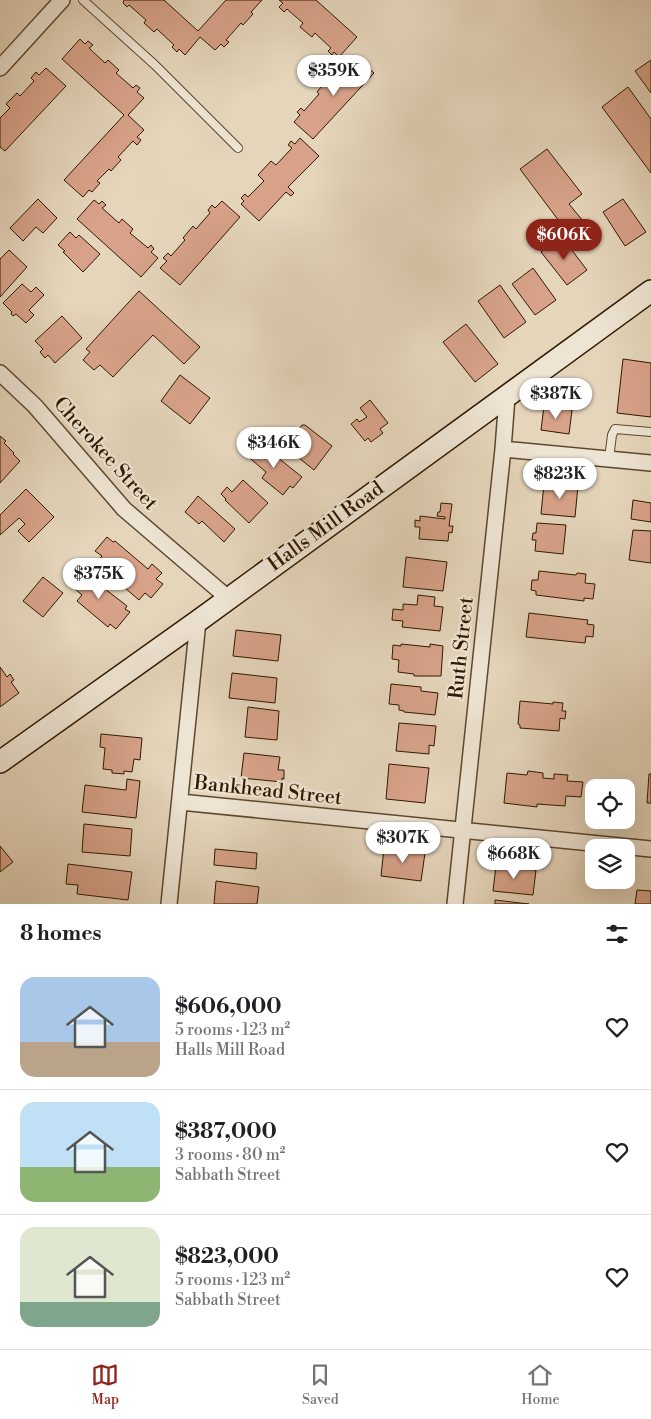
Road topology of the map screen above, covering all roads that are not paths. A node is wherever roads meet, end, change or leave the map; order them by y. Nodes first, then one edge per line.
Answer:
1 (62, 0) edge
2 (83, 0) edge
3 (0, 68) edge
4 (238, 148) dead end
5 (651, 291) edge
6 (0, 374) edge
7 (507, 397) junction
8 (651, 432) edge
9 (503, 449) junction
10 (608, 459) junction
11 (651, 463) edge
12 (228, 598) junction
13 (198, 621) junction
14 (0, 762) edge
15 (180, 802) junction
16 (463, 830) junction
17 (651, 849) edge
18 (169, 904) edge
19 (455, 904) edge

1 - 3 street
2 - 4 lane
5 - 7 street, Halls Mill Road
6 - 12 street, Cherokee Street
7 - 9 street, Ruth Street
7 - 12 street, Halls Mill Road
8 - 10 lane
9 - 10 street
9 - 16 street, Ruth Street
10 - 11 street
12 - 13 street, Halls Mill Road
13 - 14 street, Halls Mill Road
13 - 15 street
15 - 16 street, Bankhead Street
15 - 18 street
16 - 17 street, Bankhead Street
16 - 19 street, Ruth Street

